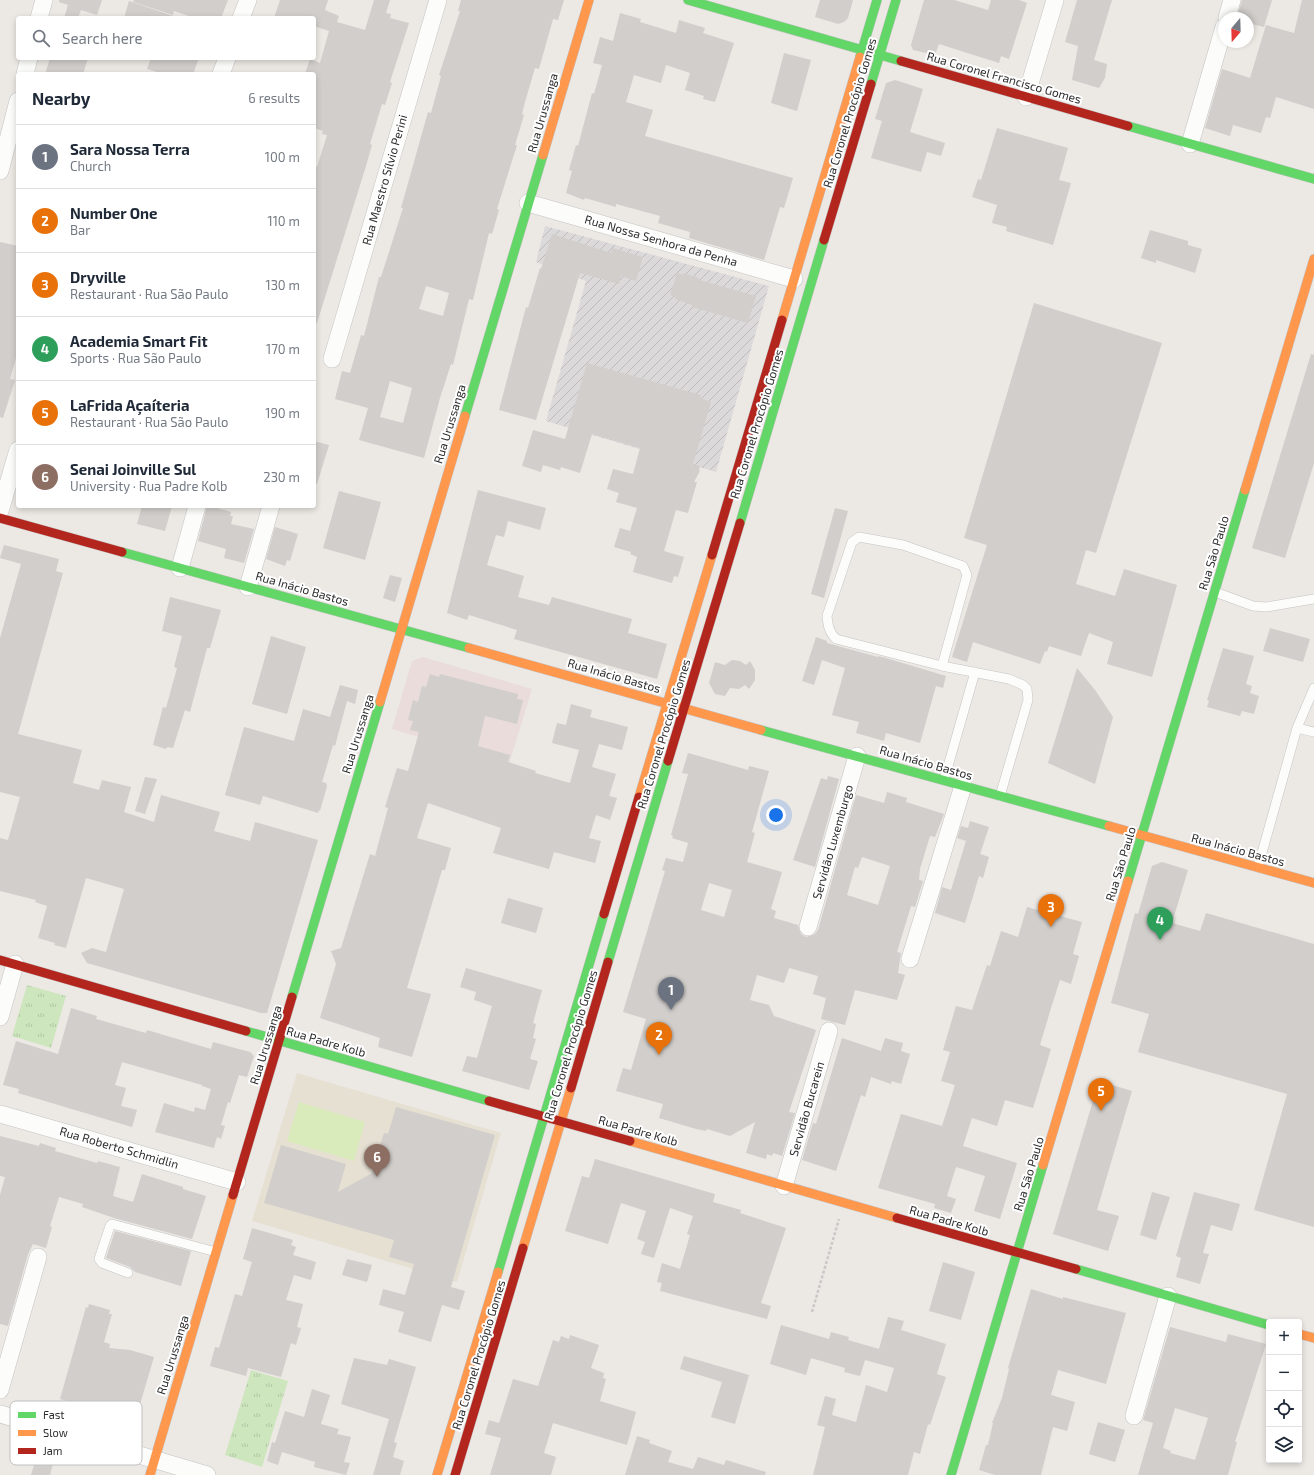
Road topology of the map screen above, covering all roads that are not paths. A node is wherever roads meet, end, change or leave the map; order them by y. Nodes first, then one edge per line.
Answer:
1 (44, 0) edge
2 (248, 0) edge
3 (438, 0) edge
4 (589, 0) edge
5 (688, 0) edge
6 (877, 0) edge
7 (896, 0) edge
8 (1055, 0) edge
9 (1232, 0) edge
10 (1229, 12) edge
11 (40, 16) edge
12 (242, 16) edge
13 (1218, 48) edge
14 (862, 50) junction
15 (880, 55) junction
16 (28, 60) edge
17 (226, 60) edge
18 (26, 72) edge
19 (222, 72) edge
20 (1026, 97) junction
21 (16, 109) edge
22 (1190, 144) junction
23 (0, 171) edge
24 (1314, 179) edge
25 (528, 203) junction
26 (1314, 259) edge
27 (794, 278) junction
28 (332, 359) dead end
29 (16, 457) edge
30 (196, 508) edge
31 (270, 508) edge
32 (0, 511) edge
33 (0, 518) edge
34 (180, 568) junction
35 (248, 587) junction
36 (1214, 592) junction
37 (1314, 599) edge
38 (402, 629) junction
39 (942, 666) junction
40 (975, 672) junction
41 (1314, 688) edge
42 (667, 703) junction
43 (684, 708) junction
44 (1297, 728) junction
45 (1314, 732) edge
46 (857, 756) junction
47 (944, 780) junction
48 (963, 786) junction
49 (1000, 796) junction
50 (1142, 835) junction
51 (1258, 867) junction
52 (1314, 883) edge
53 (808, 927) dead end
54 (910, 959) dead end
55 (8, 962) edge
56 (0, 1017) edge
57 (829, 1031) dead end
58 (280, 1041) junction
59 (0, 1114) edge
60 (544, 1117) junction
61 (561, 1122) junction
62 (237, 1182) junction
63 (784, 1186) junction
64 (216, 1252) junction
65 (1018, 1253) junction
66 (38, 1257) dead end
67 (128, 1273) dead end
68 (1168, 1296) junction
69 (1266, 1325) edge
70 (1302, 1335) edge
71 (1314, 1338) edge
72 (0, 1390) edge
73 (0, 1414) edge
74 (1134, 1416) dead end
75 (10, 1417) edge
76 (142, 1463) edge
77 (153, 1467) edge
78 (207, 1475) edge
79 (437, 1475) edge
80 (455, 1475) edge
81 (951, 1475) edge

1 - 11 street
2 - 12 street
3 - 28 street, Rua Maestro Sílvio Perini
4 - 25 main road, Rua Urussanga
5 - 14 main road, Rua Coronel Francisco Gomes
6 - 14 main road, Rua Coronel Procópio Gomes
7 - 15 main road, Rua Coronel Procópio Gomes
8 - 20 street
9 - 10 street
13 - 22 street
14 - 15 main road, Rua Coronel Francisco Gomes
14 - 27 main road, Rua Coronel Procópio Gomes
15 - 20 main road, Rua Coronel Francisco Gomes
15 - 43 main road, Rua Coronel Procópio Gomes
16 - 18 street
17 - 19 street
20 - 22 main road, Rua Coronel Francisco Gomes
21 - 23 street
22 - 24 main road, Rua Coronel Francisco Gomes
25 - 27 street, Rua Nossa Senhora da Penha
25 - 38 main road, Rua Urussanga
26 - 36 main road, Rua São Paulo
27 - 42 main road, Rua Coronel Procópio Gomes
29 - 32 street
30 - 34 street
31 - 35 street
33 - 34 main road, Rua Inácio Bastos
34 - 35 main road, Rua Inácio Bastos
35 - 38 main road, Rua Inácio Bastos
36 - 37 lane
36 - 50 main road, Rua São Paulo
38 - 42 main road, Rua Inácio Bastos
38 - 58 main road, Rua Urussanga
39 - 39 lane
39 - 40 lane
40 - 47 lane
40 - 49 lane
41 - 44 lane
42 - 43 main road, Rua Inácio Bastos
42 - 60 main road, Rua Coronel Procópio Gomes
43 - 46 main road, Rua Inácio Bastos
43 - 61 main road, Rua Coronel Procópio Gomes
44 - 45 lane
44 - 51 lane
46 - 47 main road, Rua Inácio Bastos
46 - 53 street, Servidão Luxemburgo
47 - 48 main road, Rua Inácio Bastos
48 - 49 main road, Rua Inácio Bastos
48 - 54 street
49 - 50 main road, Rua Inácio Bastos
50 - 51 main road, Rua Inácio Bastos
50 - 65 main road, Rua São Paulo
51 - 52 main road, Rua Inácio Bastos
55 - 56 street
55 - 58 main road, Rua Padre Kolb
57 - 63 street, Servidão Bucarein
58 - 60 main road, Rua Padre Kolb
58 - 62 main road, Rua Urussanga
59 - 62 street, Rua Roberto Schmidlin
60 - 61 main road, Rua Padre Kolb
60 - 79 main road, Rua Coronel Procópio Gomes
61 - 63 main road, Rua Padre Kolb
61 - 80 main road, Rua Coronel Procópio Gomes
62 - 64 main road, Rua Urussanga
63 - 65 main road, Rua Padre Kolb
64 - 67 lane
64 - 77 main road, Rua Urussanga
65 - 68 main road, Rua Padre Kolb
65 - 81 main road, Rua São Paulo
66 - 72 street
68 - 69 main road, Rua Padre Kolb
68 - 74 street
70 - 71 main road
73 - 75 street
76 - 77 street
77 - 78 street

